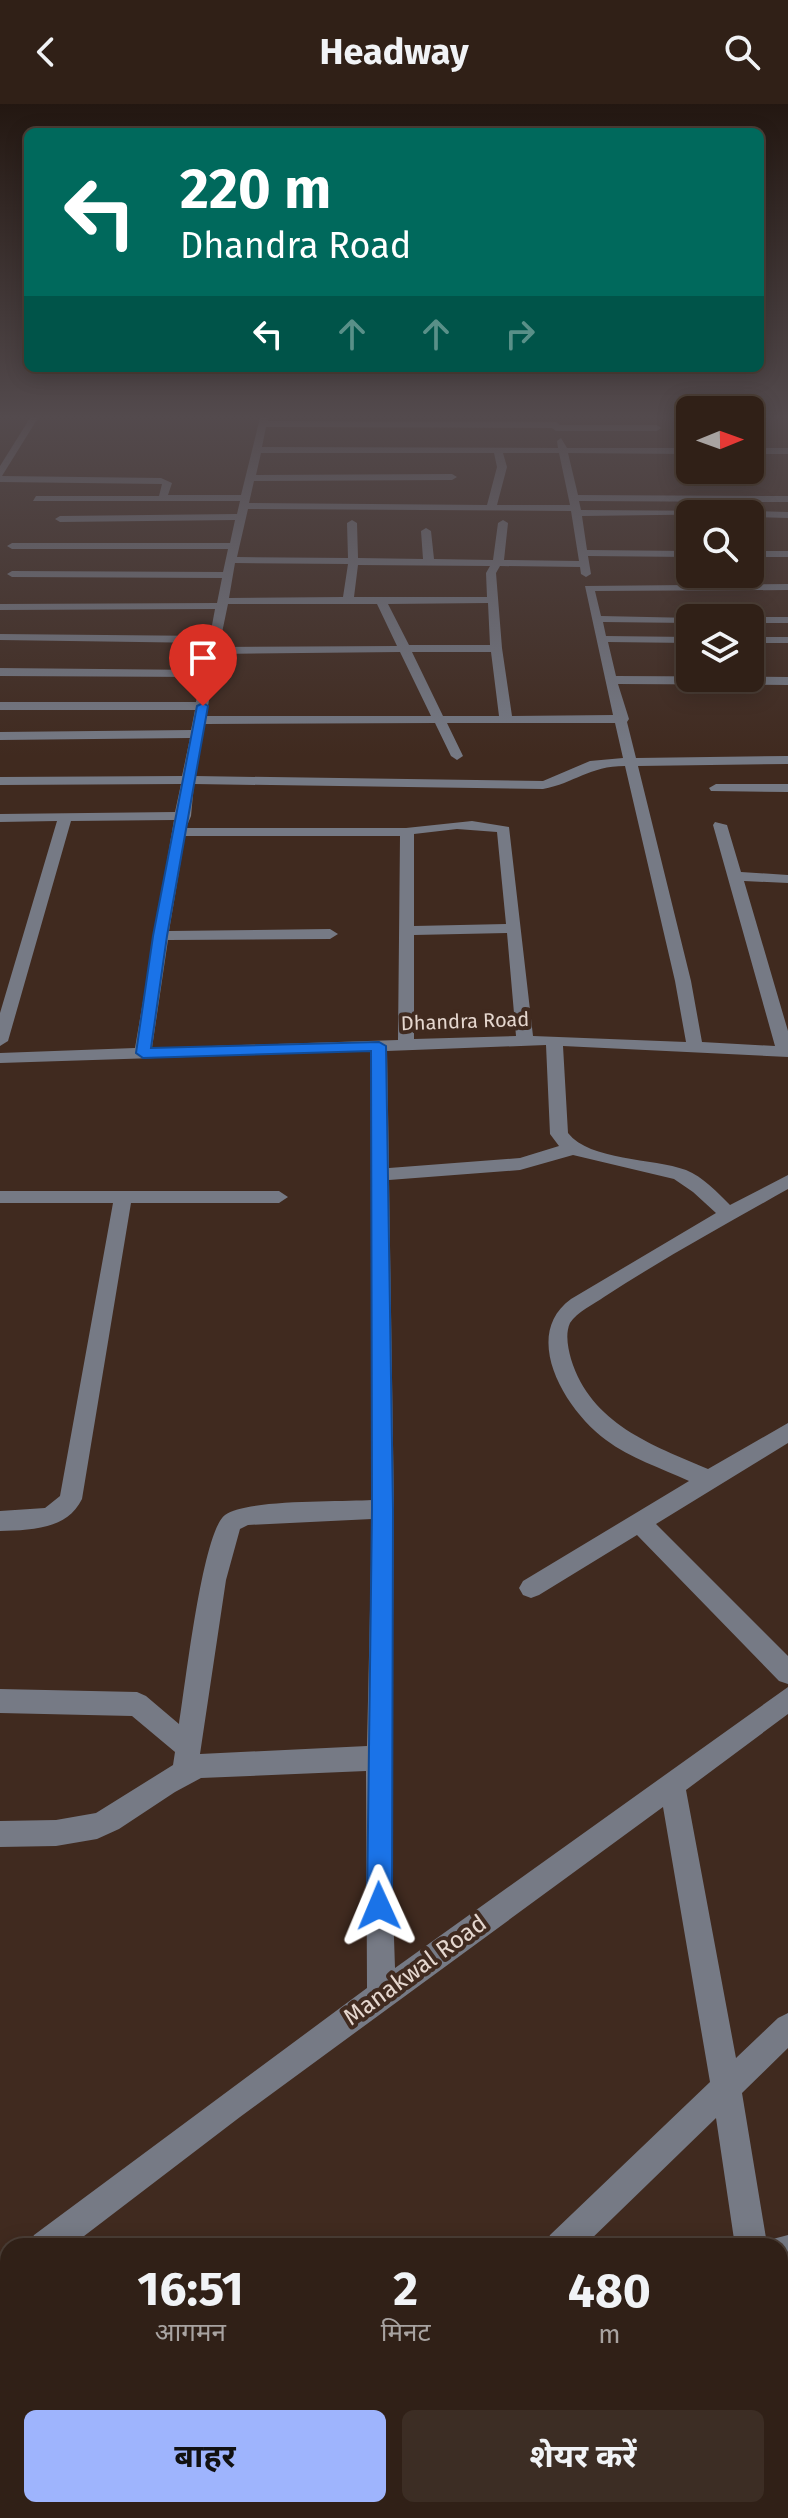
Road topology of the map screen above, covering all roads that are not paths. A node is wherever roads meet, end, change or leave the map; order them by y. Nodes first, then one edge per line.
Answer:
1 (238, 531) edge
2 (352, 531) edge
3 (426, 531) dead end
4 (502, 531) edge
5 (578, 531) edge
6 (12, 546) dead end
7 (234, 546) junction
8 (764, 554) edge
9 (788, 554) edge
10 (676, 555) edge
11 (582, 558) junction
12 (231, 560) junction
13 (353, 563) junction
14 (429, 564) junction
15 (494, 565) junction
16 (12, 574) dead end
17 (228, 575) junction
18 (788, 587) edge
19 (589, 588) junction
20 (492, 600) junction
21 (348, 601) junction
22 (381, 601) junction
23 (224, 604) junction
24 (0, 607) edge
25 (596, 619) junction
26 (676, 620) edge
27 (764, 620) edge
28 (788, 620) edge
29 (0, 637) edge
30 (601, 639) junction
31 (676, 640) edge
32 (764, 640) edge
33 (788, 640) edge
34 (214, 646) junction
35 (496, 648) junction
36 (405, 650) junction
37 (0, 672) edge
38 (209, 674) junction
39 (613, 680) junction
40 (788, 681) edge
41 (0, 706) edge
42 (506, 718) junction
43 (440, 719) junction
44 (623, 719) junction
45 (200, 720) junction
46 (0, 736) edge
47 (457, 756) dead end
48 (632, 760) junction
49 (788, 760) edge
50 (189, 780) junction
51 (0, 781) edge
52 (716, 788) dead end
53 (788, 788) edge
54 (184, 816) junction
55 (0, 818) edge
56 (65, 819) junction
57 (720, 825) dead end
58 (181, 832) junction
59 (407, 832) junction
60 (737, 876) junction
61 (788, 879) edge
62 (514, 928) junction
63 (408, 931) junction
64 (330, 934) dead end
65 (160, 936) junction
66 (554, 1040) junction
67 (0, 1041) edge
68 (525, 1042) junction
69 (379, 1046) junction
70 (406, 1046) junction
71 (695, 1048) junction
72 (786, 1052) edge
73 (143, 1053) junction
74 (0, 1058) edge
75 (571, 1149) junction
76 (380, 1175) junction
77 (788, 1181) edge
78 (0, 1197) edge
79 (279, 1197) dead end
80 (123, 1198) junction
81 (729, 1214) junction
82 (788, 1432) edge
83 (708, 1479) junction
84 (383, 1509) junction
85 (0, 1521) edge
86 (638, 1521) junction
87 (531, 1588) dead end
88 (788, 1673) edge
89 (788, 1699) edge
90 (0, 1701) edge
91 (186, 1758) junction
92 (378, 1758) junction
93 (672, 1786) junction
94 (0, 1834) edge
95 (381, 1993) junction
96 (788, 2028) edge
97 (726, 2085) junction
98 (56, 2238) edge
99 (569, 2238) edge
100 (750, 2238) edge

1 - 7 street
2 - 13 street
3 - 14 street
4 - 15 street
5 - 11 street
6 - 7 street
7 - 12 street
8 - 9 street
10 - 11 street
11 - 15 street
11 - 19 street
12 - 13 street
12 - 17 street
13 - 14 street
13 - 21 street
14 - 15 street
15 - 20 street
16 - 17 street
17 - 23 street
18 - 19 street
19 - 25 street
20 - 22 street
20 - 35 street
21 - 22 street
21 - 23 street
22 - 36 street
23 - 24 street
23 - 34 street
25 - 26 street
25 - 30 street
27 - 28 street
29 - 34 street
30 - 31 street
30 - 39 street
32 - 33 street
34 - 36 street
34 - 38 street
35 - 36 street
35 - 42 street
36 - 43 street
37 - 38 street
38 - 45 street
39 - 40 street
39 - 44 street
41 - 45 street
42 - 43 street
42 - 44 street
43 - 45 street
43 - 47 street
44 - 48 street
45 - 46 street
45 - 50 street
48 - 49 street
48 - 50 street
48 - 71 street
50 - 51 street
50 - 54 street
52 - 53 street
54 - 56 street
54 - 58 street
55 - 56 street
56 - 67 street
57 - 60 street
58 - 59 street
58 - 65 street
59 - 62 street
59 - 63 street
60 - 61 street
60 - 72 street
62 - 63 street
62 - 68 street
63 - 70 street
64 - 65 street
65 - 73 street
66 - 68 street, Dhandra Road
66 - 71 street, Dhandra Road
66 - 75 street
68 - 70 street, Dhandra Road
69 - 70 street, Dhandra Road
69 - 73 street, Dhandra Road
69 - 76 street
71 - 72 street, Dhandra Road
73 - 74 street, Dhandra Road
75 - 76 street
75 - 81 street
76 - 84 street
77 - 81 street
78 - 80 street
79 - 80 street
80 - 85 street
81 - 83 street
82 - 83 street
83 - 86 street
84 - 91 street
84 - 92 street
86 - 87 street
86 - 88 street
89 - 93 street, Manakwal Road
90 - 91 street
91 - 92 street
91 - 94 street
92 - 95 street
93 - 95 street, Manakwal Road
93 - 97 street
95 - 98 street, Manakwal Road
96 - 97 street
97 - 99 street
97 - 100 street

